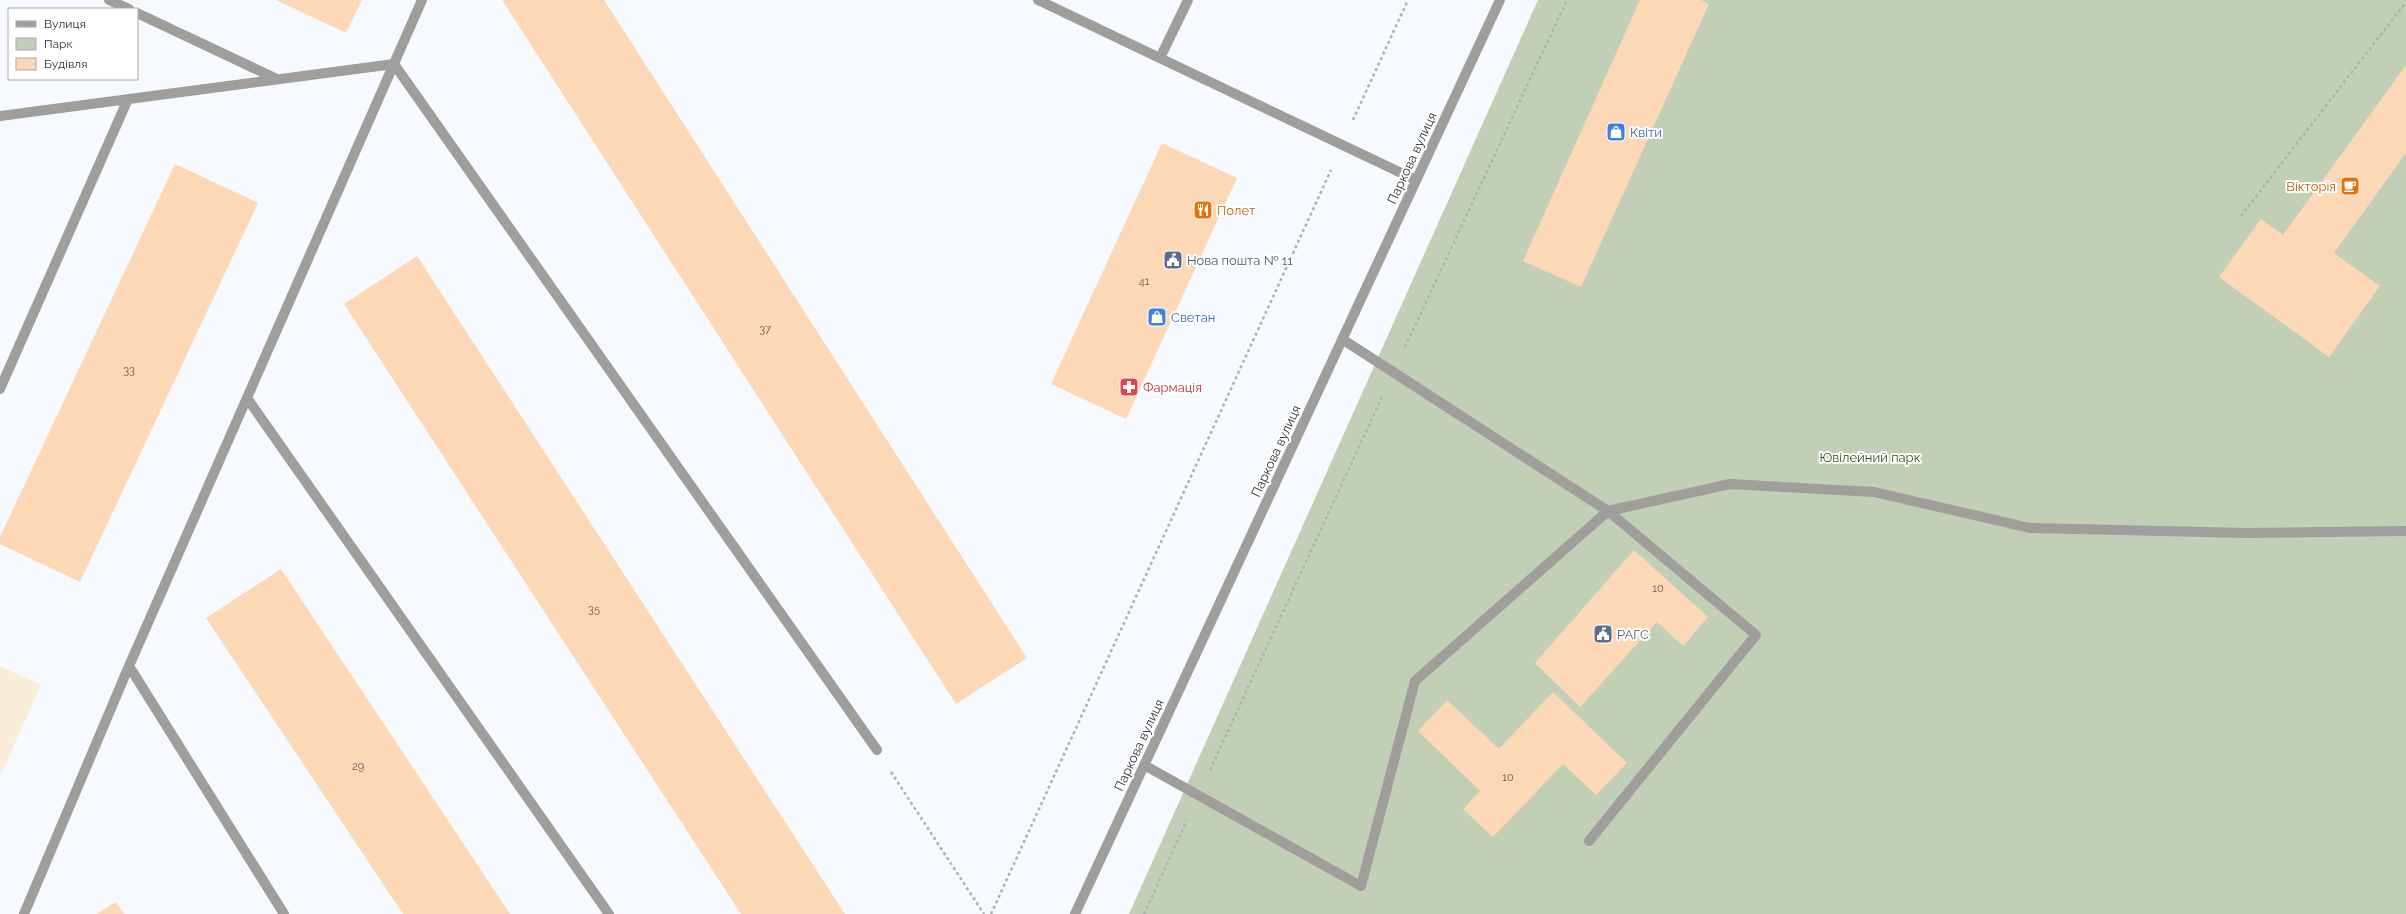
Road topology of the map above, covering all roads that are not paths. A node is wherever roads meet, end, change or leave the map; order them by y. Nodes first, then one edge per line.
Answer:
1 (109, 0) edge
2 (422, 0) edge
3 (1038, 0) edge
4 (1188, 0) edge
5 (1500, 0) edge
6 (126, 8) edge
7 (138, 13) edge
8 (1160, 58) junction
9 (394, 64) junction
10 (277, 79) junction
11 (128, 99) junction
12 (0, 116) edge
13 (1416, 180) junction
14 (1342, 339) junction
15 (0, 389) edge
16 (247, 398) junction
17 (1608, 511) junction
18 (2406, 531) edge
19 (129, 666) junction
20 (877, 750) road end
21 (1144, 766) junction
22 (1589, 841) dead end
23 (24, 914) edge
24 (284, 914) edge
25 (609, 914) edge
26 (1075, 914) edge

1 - 6 street
2 - 9 street
3 - 8 street
4 - 8 street
5 - 13 street, Паркова вулиця
7 - 10 street
8 - 13 street
9 - 10 street
9 - 16 street
9 - 20 street
10 - 11 street
11 - 12 street
11 - 15 street
13 - 14 street, Паркова вулиця
14 - 17 street
14 - 21 street, Паркова вулиця
16 - 19 street
16 - 25 street
17 - 18 street
17 - 21 street
17 - 22 street
19 - 23 street
19 - 24 street
21 - 26 street, Паркова вулиця

